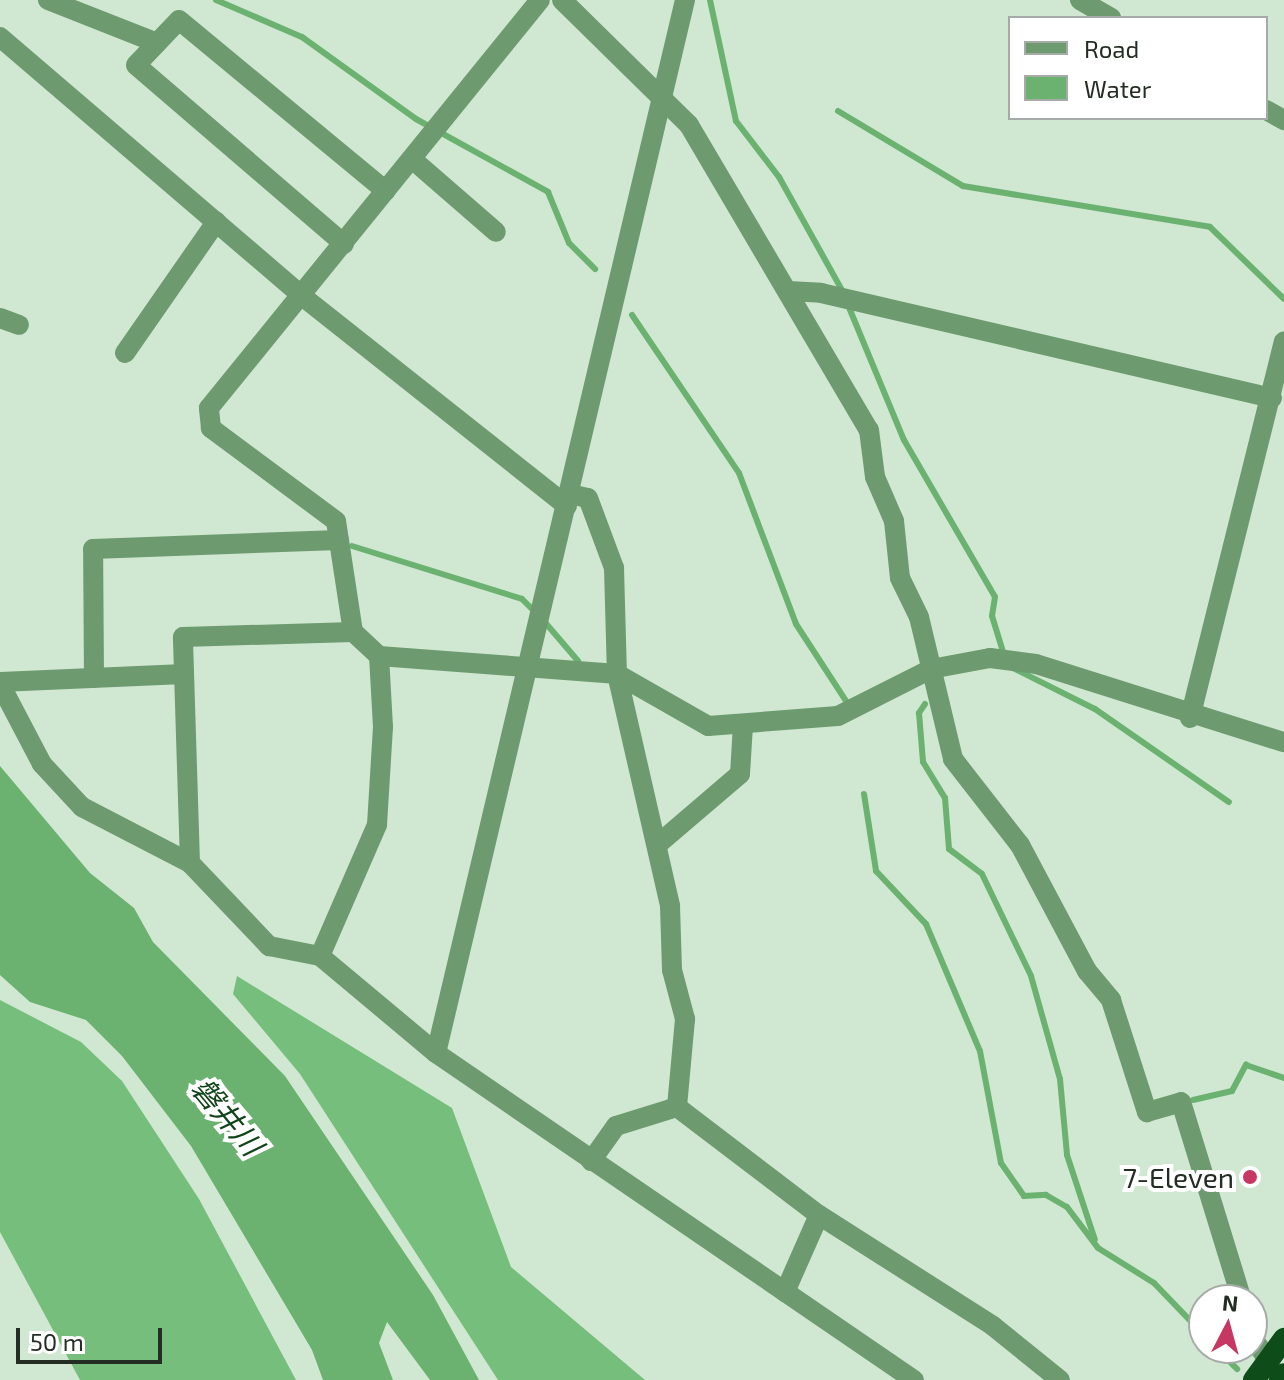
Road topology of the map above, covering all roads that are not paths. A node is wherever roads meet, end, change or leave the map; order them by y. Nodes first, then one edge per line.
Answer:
1 (48, 0) edge
2 (540, 0) edge
3 (562, 0) edge
4 (685, 0) edge
5 (0, 37) edge
6 (157, 43) junction
7 (661, 98) junction
8 (412, 159) junction
9 (386, 191) junction
10 (216, 222) junction
11 (496, 232) dead end
12 (344, 244) junction
13 (788, 291) junction
14 (302, 296) junction
15 (1284, 342) edge
16 (125, 353) dead end
17 (1272, 398) junction
18 (569, 500) junction
19 (339, 540) junction
20 (353, 632) junction
21 (379, 656) junction
22 (525, 668) junction
23 (931, 669) junction
24 (184, 674) junction
25 (617, 674) junction
26 (94, 678) junction
27 (0, 683) edge
28 (1190, 718) junction
29 (743, 725) junction
30 (1284, 742) edge
31 (657, 845) junction
32 (190, 863) junction
33 (320, 956) junction
34 (436, 1053) junction
35 (677, 1107) junction
36 (591, 1161) junction
37 (819, 1215) junction
38 (1237, 1284) edge
39 (785, 1292) junction
40 (1284, 1339) edge
41 (1276, 1367) edge
42 (914, 1380) edge
43 (1060, 1380) edge
44 (1254, 1380) edge
45 (1280, 1380) edge

1 - 6 street
2 - 8 street
3 - 7 street
4 - 7 street
5 - 10 street
6 - 9 street
6 - 12 street
7 - 13 street
7 - 18 street
8 - 9 street
8 - 11 street
9 - 12 street
10 - 14 street
10 - 16 street
12 - 14 street
13 - 17 street
13 - 23 street
14 - 18 street
14 - 19 street
15 - 17 street
17 - 28 street
18 - 22 street
18 - 25 street
19 - 20 street
19 - 26 street
20 - 21 street
20 - 24 street
21 - 22 street
21 - 33 street
22 - 25 street
22 - 34 street
23 - 28 street
23 - 29 street
23 - 38 street
24 - 26 street
24 - 32 street
25 - 29 street
25 - 31 street
26 - 27 street
27 - 32 street
28 - 30 street
29 - 31 street
31 - 35 street
32 - 33 street
33 - 34 street
34 - 36 street
35 - 36 street
35 - 37 street
36 - 39 street
37 - 39 street
37 - 43 street
39 - 42 street
40 - 41 highway
41 - 44 highway
41 - 45 highway

